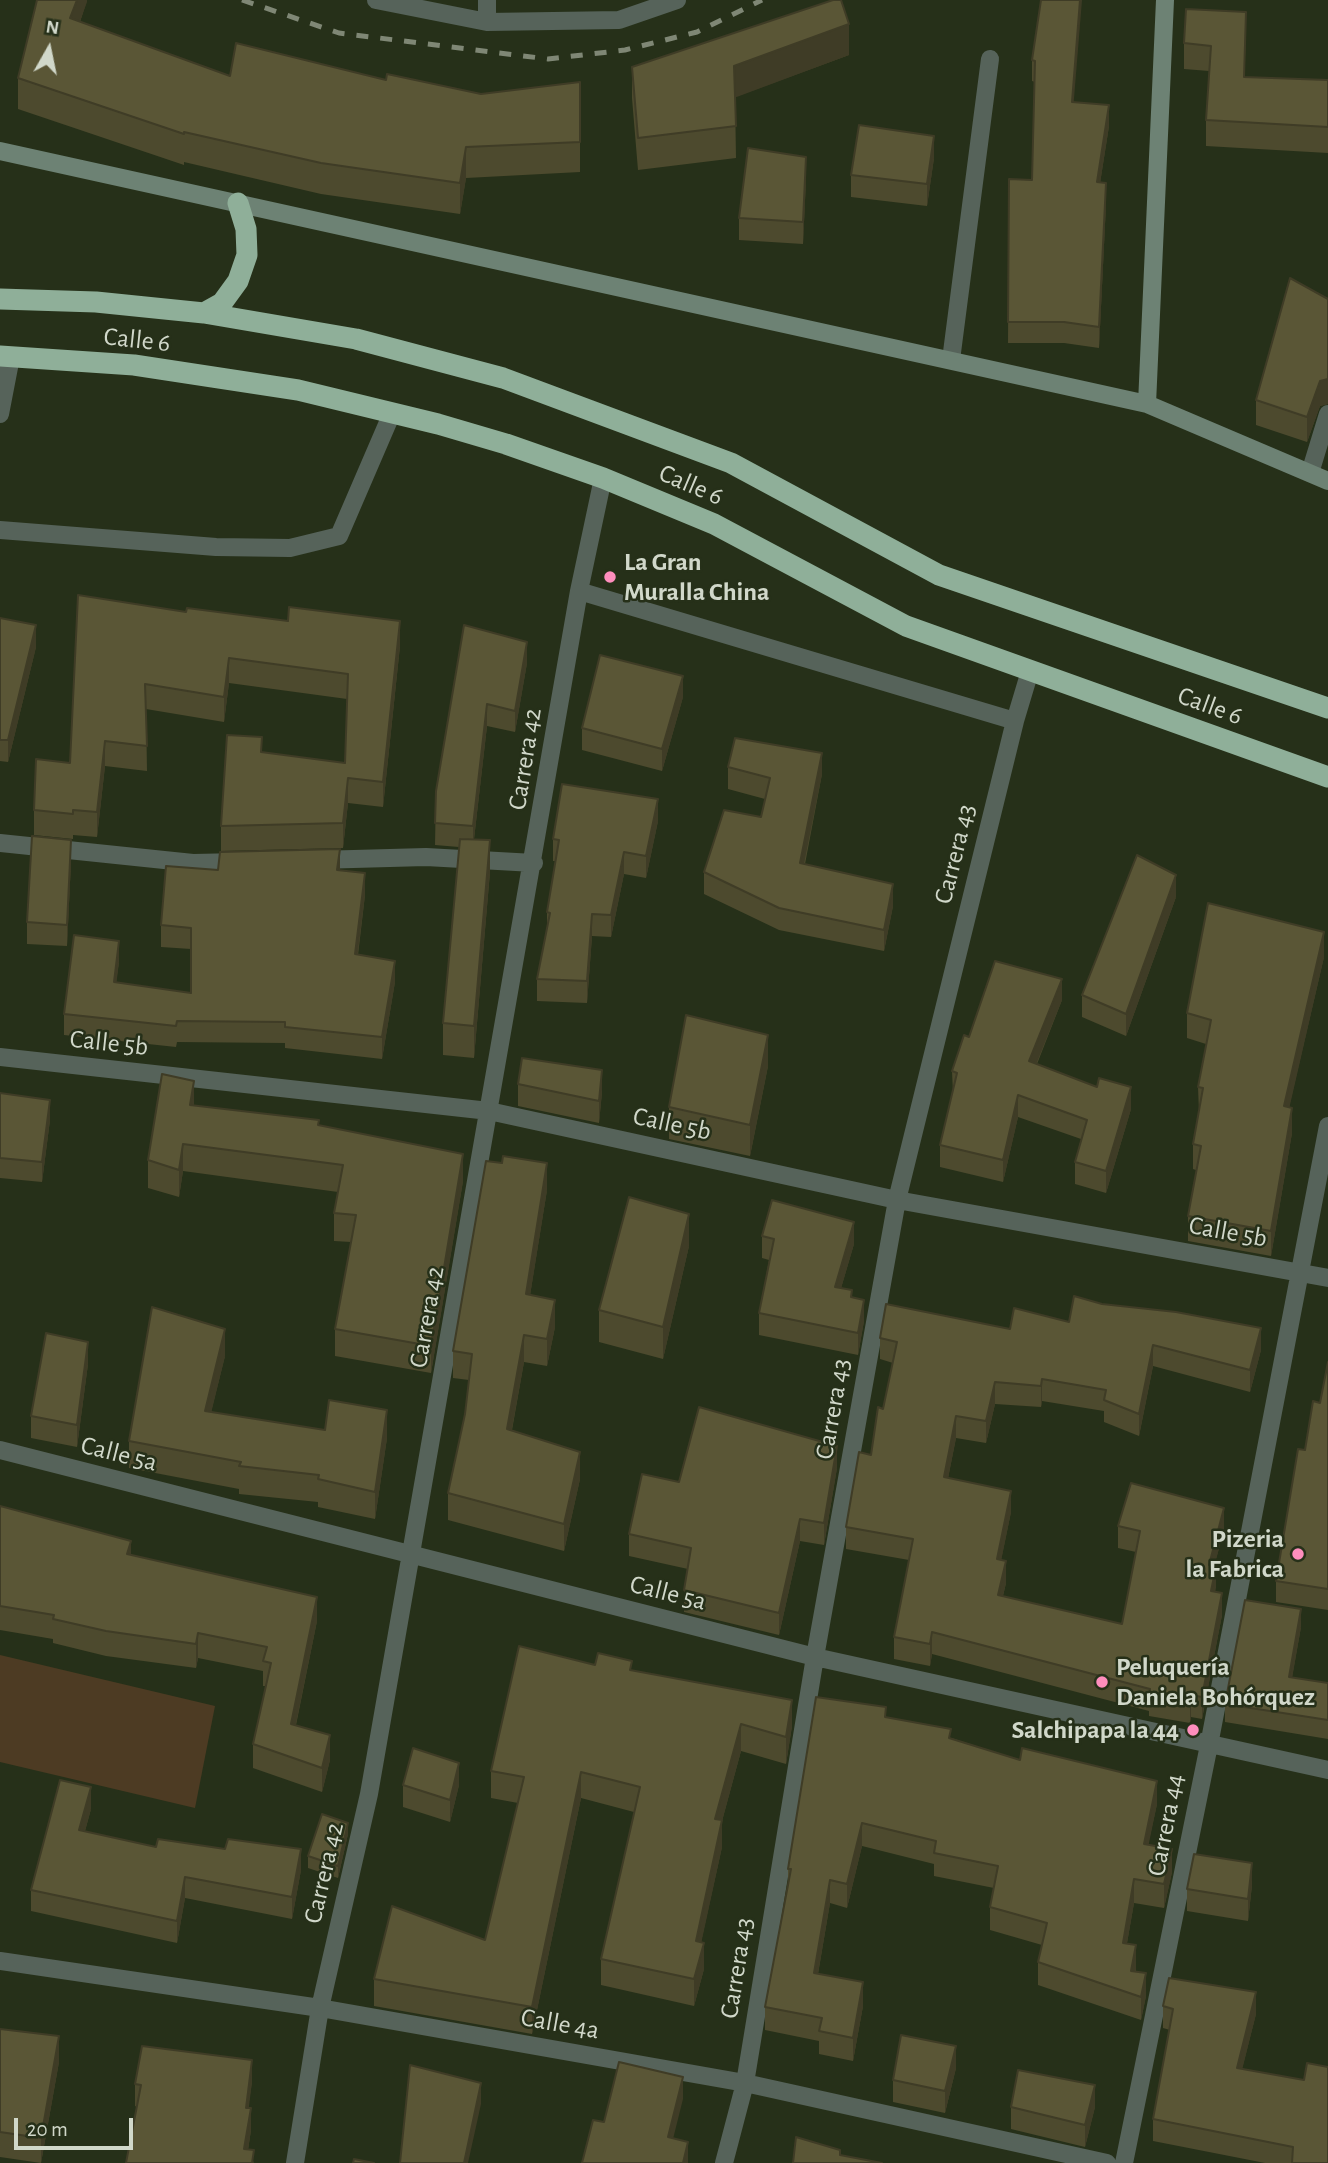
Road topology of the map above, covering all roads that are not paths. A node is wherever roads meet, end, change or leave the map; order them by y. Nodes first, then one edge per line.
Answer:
1 (376, 0) edge
2 (487, 0) edge
3 (677, 0) edge
4 (1164, 0) edge
5 (486, 22) junction
6 (990, 59) dead end
7 (0, 151) edge
8 (238, 203) junction
9 (0, 299) edge
10 (204, 313) junction
11 (5, 357) edge
12 (951, 360) junction
13 (1147, 404) junction
14 (392, 413) junction
15 (0, 414) edge
16 (1328, 414) edge
17 (1310, 473) junction
18 (603, 478) junction
19 (1328, 481) edge
20 (0, 530) edge
21 (579, 591) junction
22 (1030, 671) junction
23 (1328, 708) edge
24 (1015, 721) junction
25 (1328, 777) edge
26 (0, 843) edge
27 (303, 860) edge
28 (262, 862) edge
29 (534, 863) junction
30 (0, 1058) edge
31 (489, 1111) junction
32 (1328, 1126) edge
33 (897, 1200) junction
34 (1301, 1271) junction
35 (1328, 1278) edge
36 (0, 1450) edge
37 (412, 1557) junction
38 (814, 1657) junction
39 (1209, 1745) junction
40 (1328, 1770) edge
41 (0, 1961) edge
42 (320, 2008) junction
43 (745, 2083) junction
44 (295, 2163) edge
45 (724, 2163) edge
46 (1107, 2163) edge
47 (1124, 2163) edge

1 - 5 street
2 - 5 street
3 - 5 street
4 - 13 main road
6 - 12 street
7 - 8 main road
8 - 10 highway
8 - 12 main road
9 - 10 highway, Calle 6
10 - 23 highway, Calle 6
11 - 14 highway, Calle 6
11 - 15 street
12 - 13 main road
13 - 17 main road
14 - 18 highway, Calle 6
14 - 20 street
16 - 17 street
17 - 19 main road
18 - 21 street, Carrera 42
18 - 22 highway, Calle 6
21 - 24 street
21 - 29 street, Carrera 42
22 - 24 street, Carrera 43
22 - 25 highway, Calle 6
24 - 33 street, Carrera 43
26 - 28 street
27 - 29 street
29 - 31 street, Carrera 42
30 - 31 street, Calle 5b
31 - 33 street, Calle 5b
31 - 37 street, Carrera 42
32 - 34 street, Carrera 44
33 - 34 street, Calle 5b
33 - 38 street, Carrera 43
34 - 35 street, Calle 5b
34 - 39 street, Carrera 44
36 - 37 street, Calle 5a
37 - 38 street, Calle 5a
37 - 42 street, Carrera 42
38 - 39 street, Calle 5a
38 - 43 street, Carrera 43
39 - 40 street, Calle 5a
39 - 47 street, Carrera 44
41 - 42 street, Calle 4a
42 - 43 street, Calle 4a
42 - 44 street, Carrera 42
43 - 45 street, Carrera 43
43 - 46 street, Calle 4a

